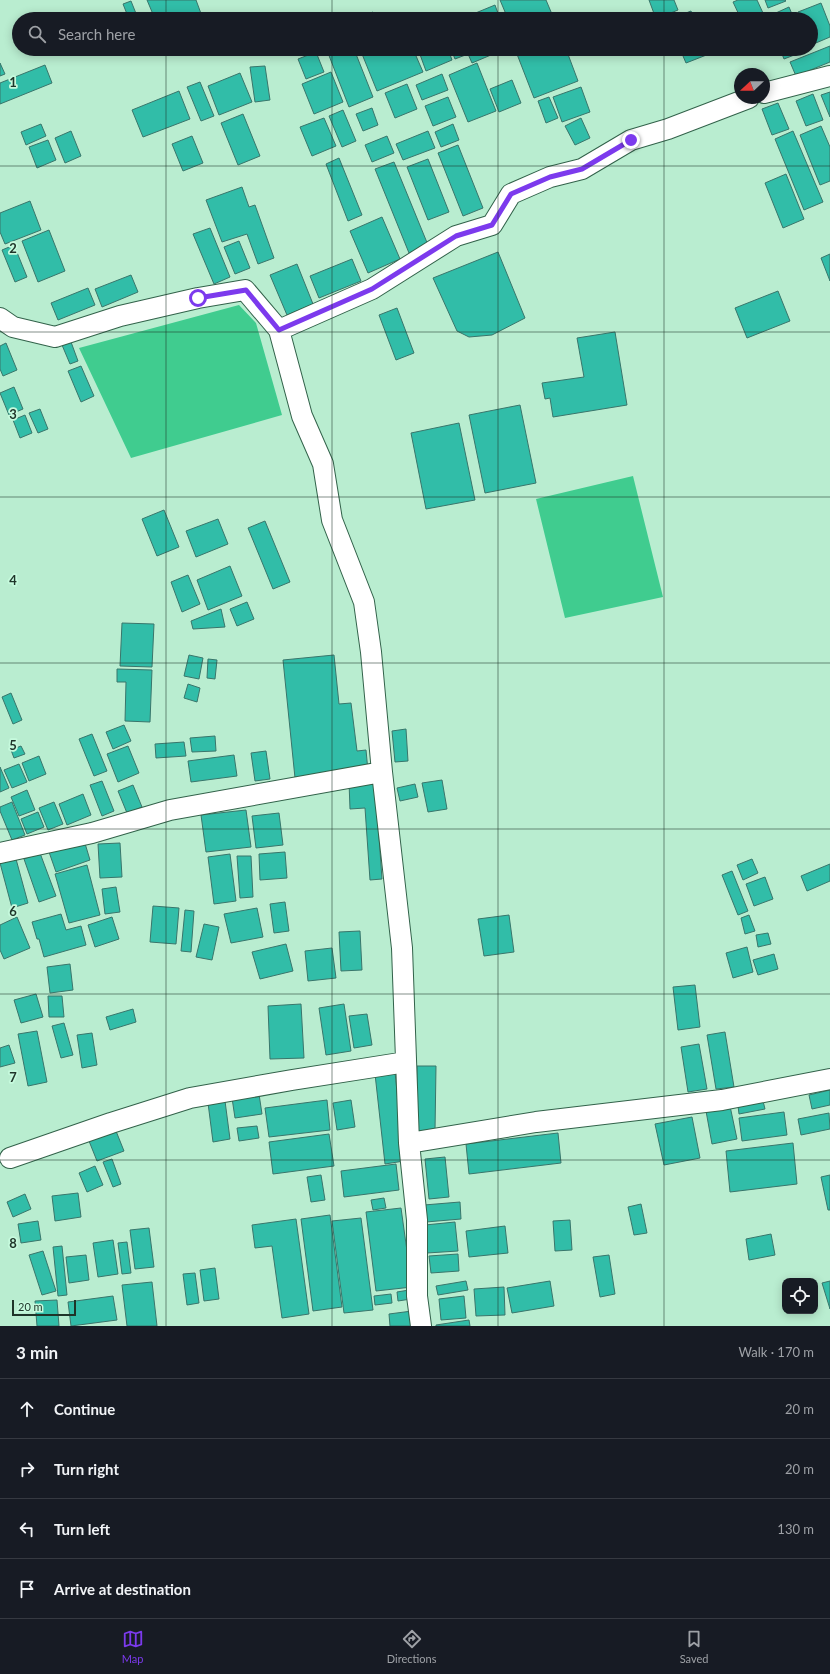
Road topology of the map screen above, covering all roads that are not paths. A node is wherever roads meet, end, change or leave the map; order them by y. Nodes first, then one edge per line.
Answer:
1 (830, 76) edge
2 (770, 91) edge
3 (734, 104) edge
4 (0, 318) edge
5 (279, 330) junction
6 (382, 772) junction
7 (0, 853) edge
8 (406, 1062) junction
9 (830, 1079) edge
10 (409, 1143) junction
11 (10, 1158) dead end
12 (421, 1326) edge

1 - 2 street
3 - 5 street
4 - 5 street
5 - 6 street
6 - 7 street
6 - 8 street
8 - 10 street
8 - 11 street
9 - 10 street
10 - 12 street

